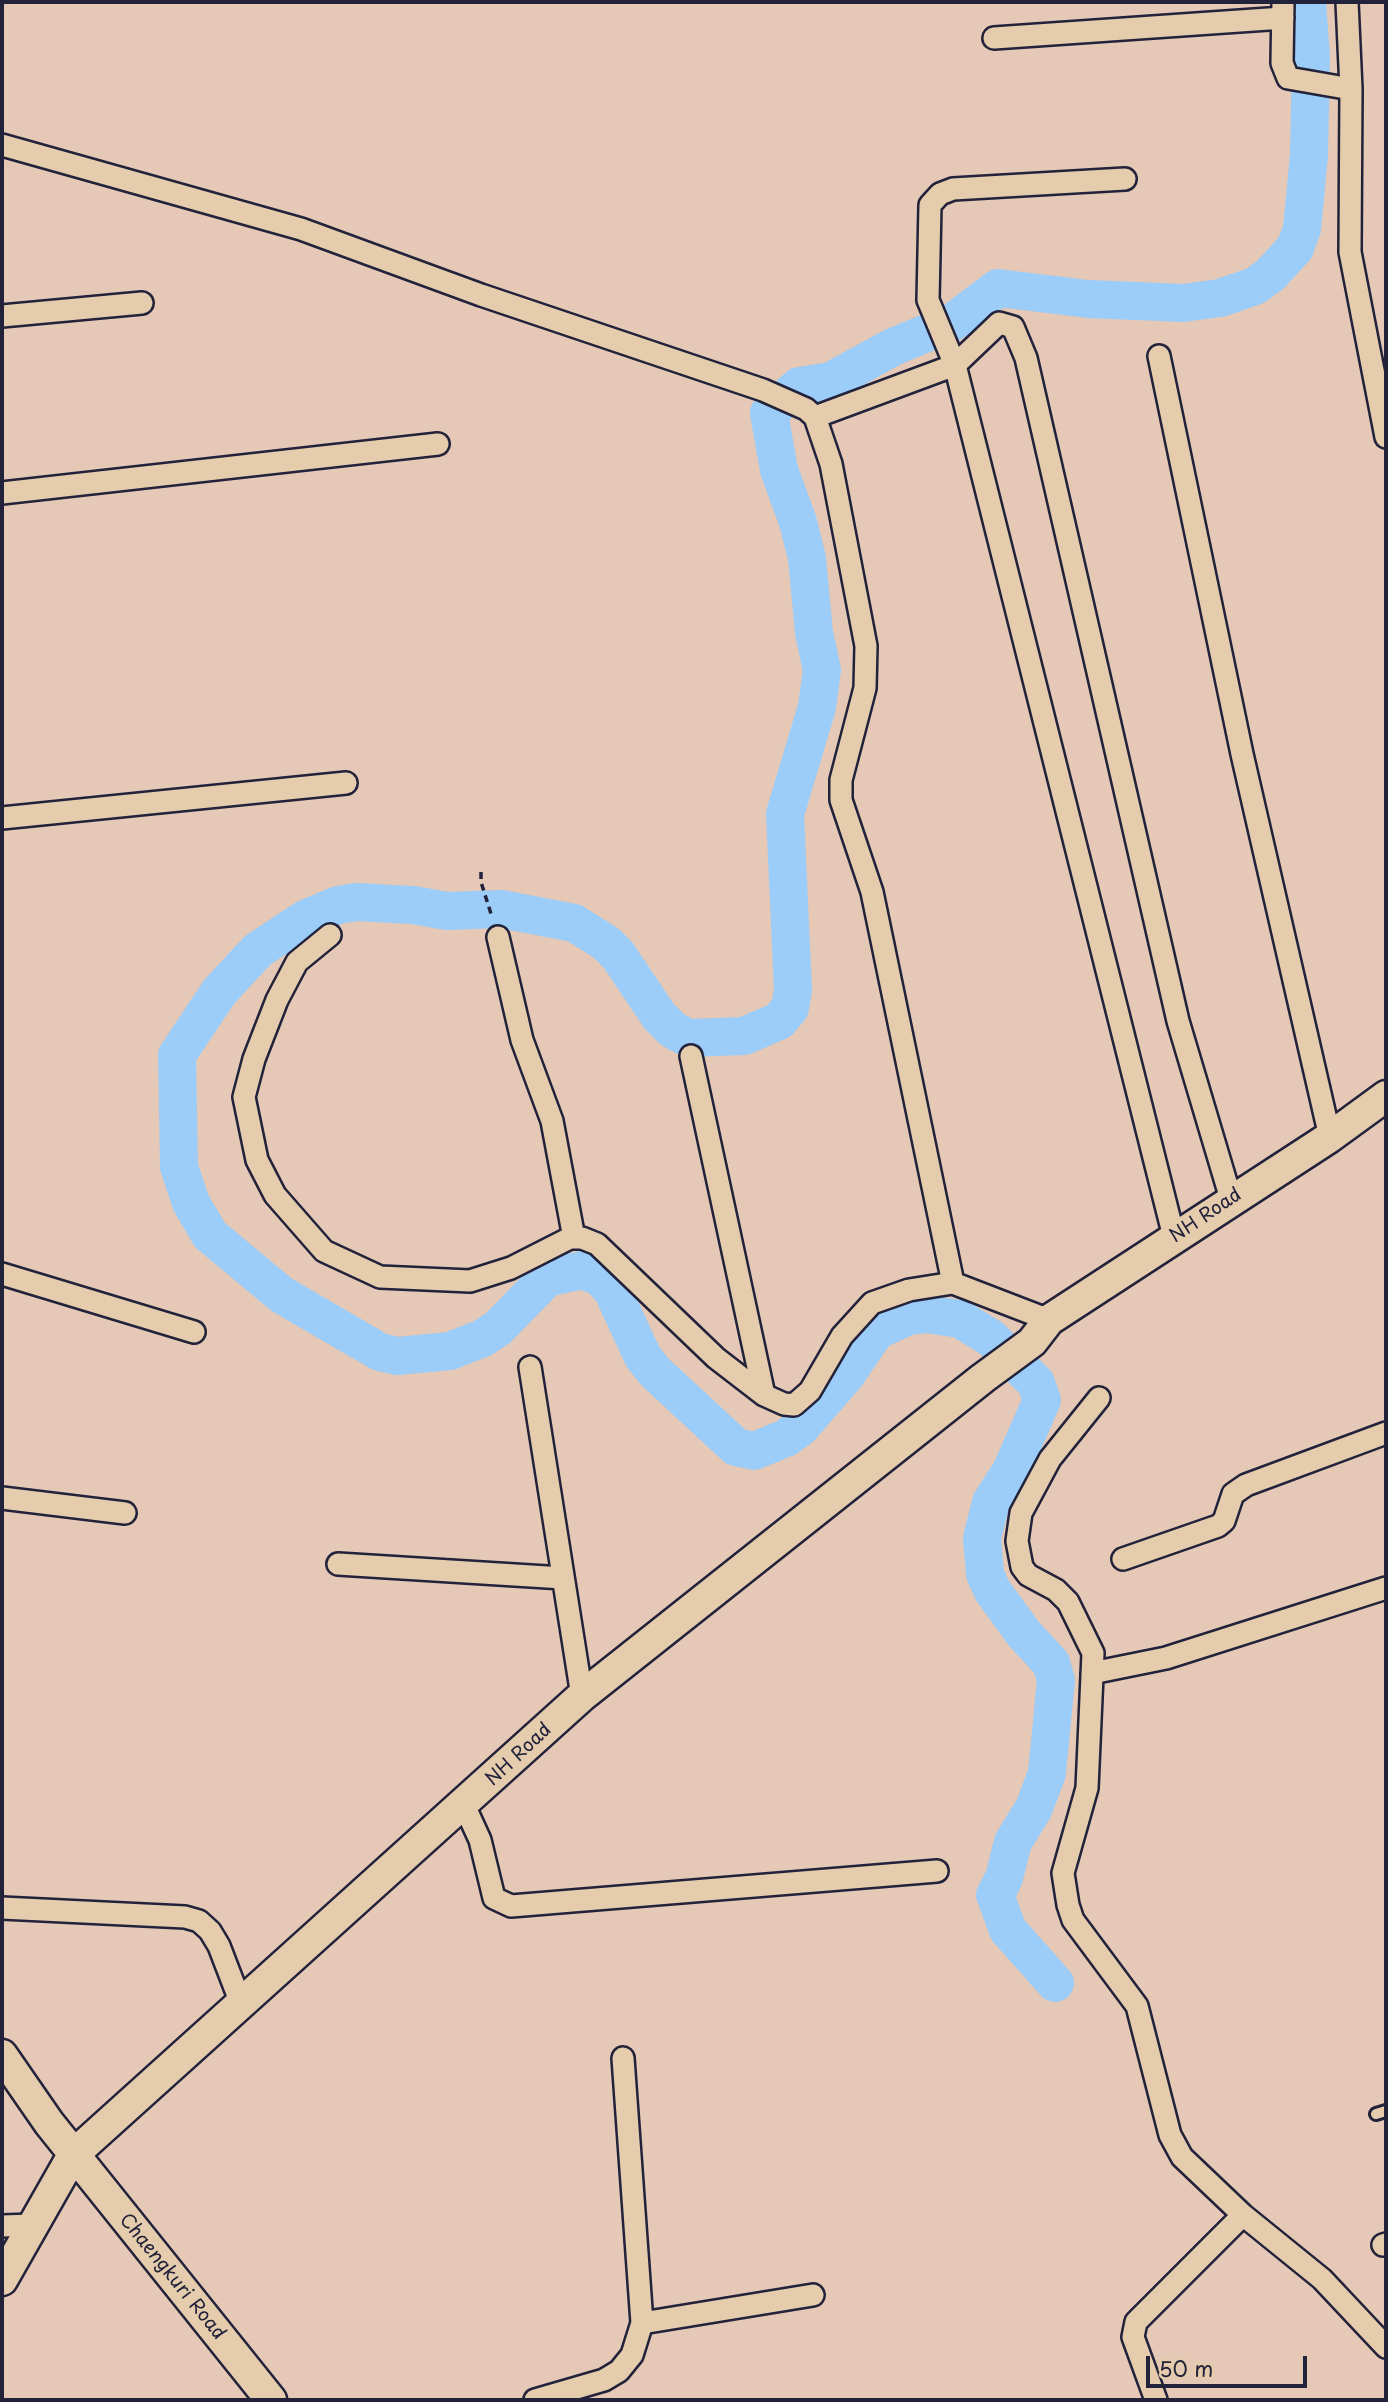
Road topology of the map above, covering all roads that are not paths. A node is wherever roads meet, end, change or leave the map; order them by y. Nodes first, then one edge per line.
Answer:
1 (1347, 2) edge
2 (1283, 10) edge
3 (994, 38) dead end
4 (1344, 88) junction
5 (2, 145) edge
6 (1125, 179) dead end
7 (142, 303) dead end
8 (2, 316) edge
9 (950, 356) junction
10 (1159, 356) dead end
11 (811, 413) junction
12 (1386, 437) edge
13 (438, 444) dead end
14 (2, 493) edge
15 (346, 783) dead end
16 (2, 818) edge
17 (330, 935) dead end
18 (498, 937) road end
19 (691, 1056) dead end
20 (1386, 1096) edge
21 (1330, 1137) junction
22 (1231, 1199) junction
23 (1174, 1237) junction
24 (574, 1238) junction
25 (2, 1273) edge
26 (953, 1283) junction
27 (1041, 1331) junction
28 (194, 1332) dead end
29 (530, 1367) dead end
30 (764, 1395) junction
31 (1099, 1398) dead end
32 (1386, 1433) edge
33 (2, 1497) edge
34 (125, 1513) dead end
35 (1123, 1559) dead end
36 (338, 1564) dead end
37 (564, 1578) junction
38 (1386, 1588) edge
39 (1092, 1673) junction
40 (582, 1696) junction
41 (464, 1805) junction
42 (937, 1871) dead end
43 (2, 1908) edge
44 (242, 2006) junction
45 (2, 2055) edge
46 (624, 2058) dead end
47 (73, 2155) junction
48 (1242, 2214) junction
49 (33, 2225) junction
50 (2, 2226) edge
51 (2, 2280) edge
52 (813, 2295) dead end
53 (642, 2323) junction
54 (1386, 2347) edge
55 (271, 2400) edge
56 (535, 2400) edge
57 (1156, 2400) edge

1 - 4 street
2 - 3 street
2 - 4 street
4 - 12 street
5 - 11 street
6 - 9 street
7 - 8 street
9 - 11 street
9 - 22 street
9 - 23 street
10 - 21 street
11 - 26 street
13 - 14 street
15 - 16 street
17 - 24 street
18 - 24 street
19 - 30 street
20 - 21 main road, NH Road
21 - 22 main road, NH Road
22 - 23 main road, NH Road
23 - 27 main road, NH Road
24 - 30 street
25 - 28 street
26 - 27 street
26 - 30 street
27 - 40 main road, NH Road
29 - 37 street
31 - 39 street
32 - 35 street
33 - 34 street
36 - 37 street
37 - 40 street
38 - 39 street
39 - 48 street
40 - 41 main road, NH Road
41 - 42 street
41 - 44 main road, NH Road
43 - 44 street
44 - 47 main road, NH Road
45 - 47 main road, Chaengkuri Road
46 - 53 street
47 - 49 main road, NH Road
47 - 55 main road, Chaengkuri Road
48 - 54 street
48 - 57 street
49 - 50 street
49 - 51 main road, NH Road
52 - 53 street
53 - 56 street

